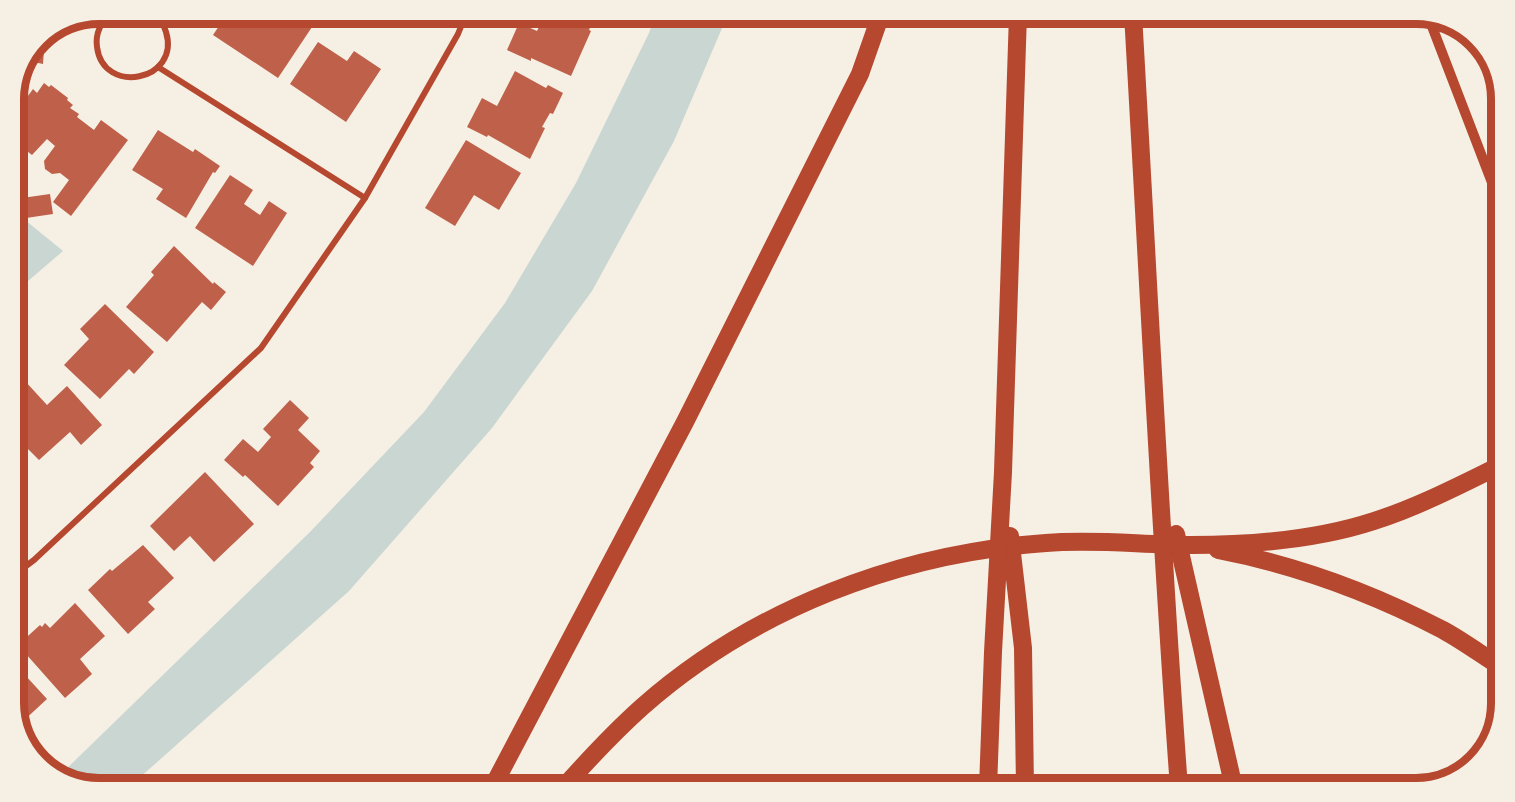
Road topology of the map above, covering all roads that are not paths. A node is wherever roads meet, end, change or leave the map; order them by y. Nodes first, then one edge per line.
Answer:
1 (102, 24) edge
2 (163, 24) edge
3 (462, 24) edge
4 (877, 24) edge
5 (1018, 24) edge
6 (1133, 24) edge
7 (1432, 26) edge
8 (158, 67) junction
9 (1491, 180) edge
10 (365, 198) junction
11 (1159, 453) junction
12 (1491, 470) edge
13 (1003, 472) junction
14 (1190, 545) junction
15 (24, 568) edge
16 (1491, 660) edge
17 (498, 778) edge
18 (573, 778) edge
19 (988, 778) edge
20 (1025, 778) edge
21 (1178, 778) edge
22 (1231, 778) edge

1 - 8 street
2 - 8 street
3 - 10 street
4 - 17 highway
5 - 13 highway
6 - 11 highway
7 - 9 street
8 - 10 street
10 - 15 street
11 - 21 highway
11 - 22 highway
12 - 14 highway
13 - 19 highway
13 - 20 highway
14 - 16 highway
14 - 18 highway

